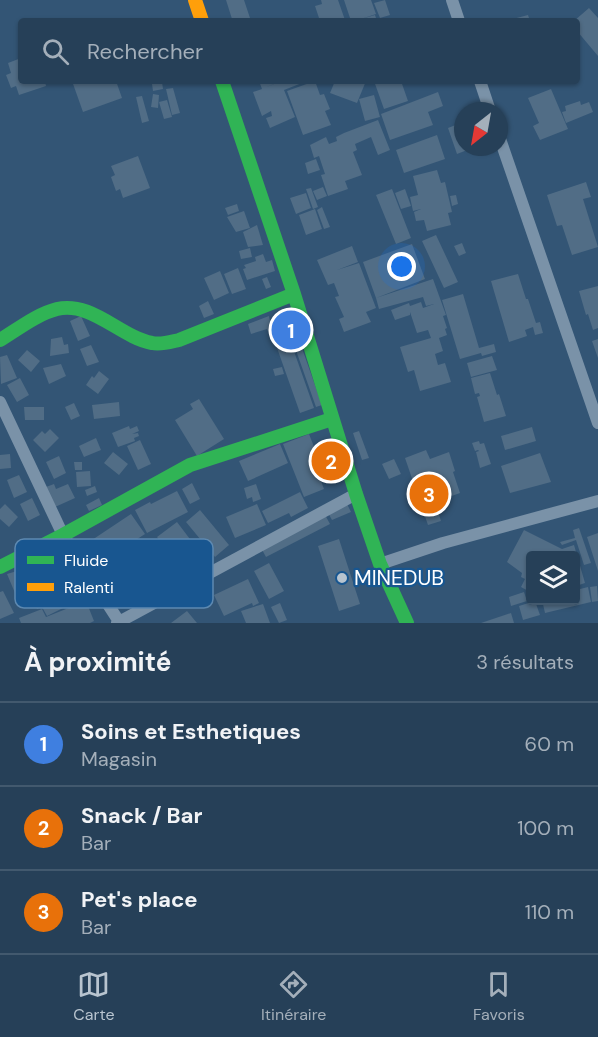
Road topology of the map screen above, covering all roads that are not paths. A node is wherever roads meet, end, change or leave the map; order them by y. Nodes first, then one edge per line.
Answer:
1 (195, 0) edge
2 (452, 0) edge
3 (201, 18) edge
4 (458, 18) edge
5 (223, 84) edge
6 (481, 84) edge
7 (487, 102) edge
8 (506, 156) edge
9 (294, 294) junction
10 (0, 340) edge
11 (0, 402) edge
12 (332, 419) junction
13 (598, 423) edge
14 (356, 494) junction
15 (598, 501) edge
16 (63, 535) junction
17 (55, 539) edge
18 (66, 539) edge
19 (15, 559) edge
20 (380, 564) junction
21 (0, 567) edge
22 (213, 572) edge
23 (109, 608) edge
24 (146, 608) edge
25 (118, 623) edge
26 (408, 623) edge

1 - 3 street
2 - 4 street
5 - 9 street
6 - 7 street
8 - 13 street
9 - 10 street
9 - 12 street
11 - 16 street
12 - 14 street
12 - 16 street
14 - 20 street
14 - 22 street
15 - 20 street
16 - 17 street
16 - 18 street
19 - 21 street
20 - 26 street
23 - 25 street
24 - 25 street

